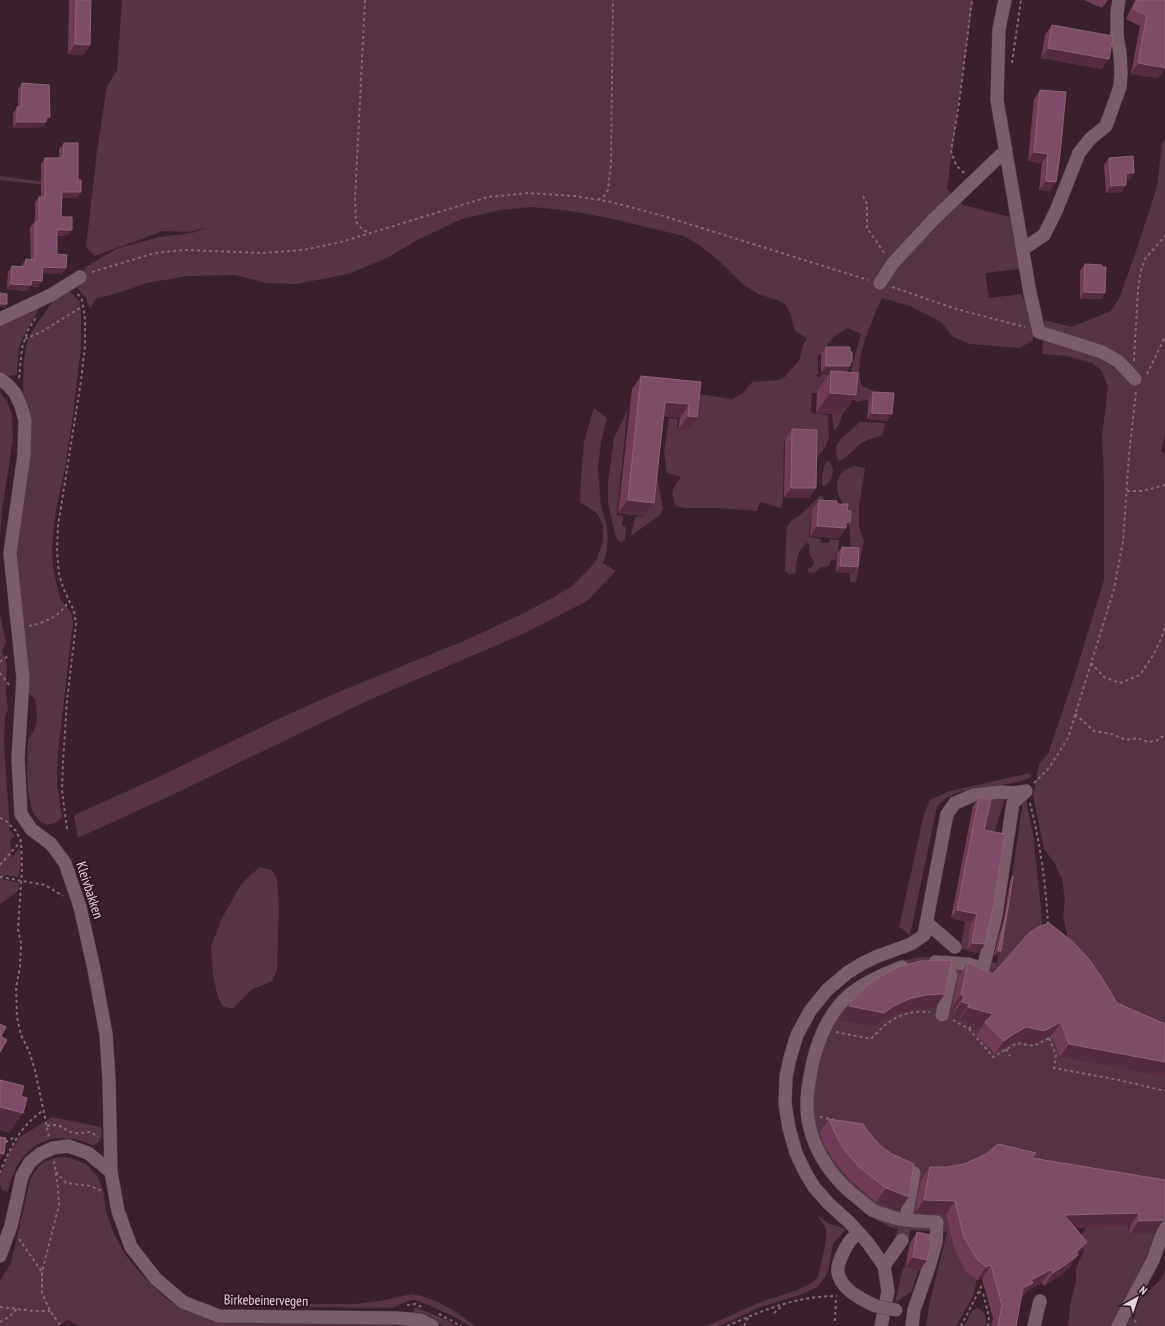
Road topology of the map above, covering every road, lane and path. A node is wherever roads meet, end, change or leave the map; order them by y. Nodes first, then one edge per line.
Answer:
1 (365, 0) edge
2 (613, 0) edge
3 (972, 0) edge
4 (1005, 0) edge
5 (1021, 0) edge
6 (1120, 0) edge
7 (1012, 64) dead end
8 (1006, 150) junction
9 (975, 179) junction
10 (863, 196) dead end
11 (598, 200) junction
12 (370, 233) junction
13 (1165, 236) edge
14 (1023, 250) junction
15 (893, 263) junction
16 (80, 277) joint
17 (880, 283) junction
18 (66, 285) junction
19 (83, 306) junction
20 (40, 312) dead end
21 (0, 319) edge
22 (1040, 332) junction
23 (1165, 337) edge
24 (25, 339) junction
25 (1141, 377) junction
26 (0, 379) edge
27 (15, 393) junction
28 (1165, 485) edge
29 (1127, 491) junction
30 (69, 602) junction
31 (1165, 627) edge
32 (18, 628) junction
33 (1091, 663) junction
34 (0, 673) edge
35 (12, 688) dead end
36 (1075, 714) junction
37 (1165, 735) edge
38 (1026, 791) junction
39 (0, 818) edge
40 (67, 829) dead end
41 (20, 841) junction
42 (0, 865) edge
43 (0, 877) edge
44 (21, 881) junction
45 (80, 907) junction
46 (927, 923) junction
47 (1048, 928) edge
48 (955, 947) dead end
49 (950, 975) edge
50 (942, 1015) junction
51 (975, 1021) edge
52 (969, 1030) junction
53 (829, 1031) dead end
54 (1045, 1033) edge
55 (1057, 1035) edge
56 (1049, 1038) junction
57 (1006, 1049) junction
58 (1010, 1056) dead end
59 (1165, 1091) edge
60 (44, 1110) junction
61 (820, 1117) dead end
62 (842, 1121) edge
63 (47, 1126) junction
64 (16, 1137) junction
65 (50, 1140) dead end
66 (0, 1145) edge
67 (111, 1148) junction
68 (46, 1154) junction
69 (56, 1171) junction
70 (111, 1172) junction
71 (0, 1173) edge
72 (914, 1173) edge
73 (104, 1193) dead end
74 (907, 1212) tunnel mouth
75 (11, 1226) junction
76 (1165, 1228) edge
77 (859, 1233) junction
78 (902, 1240) tunnel mouth
79 (0, 1256) edge
80 (884, 1266) junction
81 (42, 1272) junction
82 (981, 1278) dead end
83 (840, 1279) junction
84 (978, 1292) junction
85 (836, 1296) junction
86 (843, 1297) dead end
87 (1040, 1301) dead end
88 (786, 1302) junction
89 (0, 1307) edge
90 (17, 1309) junction
91 (914, 1310) junction
92 (50, 1311) junction
93 (774, 1313) dead end
94 (748, 1317) junction
95 (835, 1321) dead end
96 (0, 1322) edge
97 (61, 1326) edge
98 (432, 1326) edge
99 (727, 1326) edge
100 (744, 1326) edge
101 (881, 1326) edge
102 (912, 1326) edge
103 (961, 1326) edge
104 (988, 1326) edge
105 (1034, 1326) edge
106 (1118, 1326) edge

1 - 12 path
2 - 11 path
3 - 9 path
4 - 8 street
5 - 7 path
6 - 14 street
8 - 9 street
8 - 14 street
9 - 15 street
10 - 15 path
11 - 12 path
11 - 17 path
12 - 16 path
13 - 25 path
14 - 22 street
15 - 17 street
16 - 18 street
17 - 22 path
18 - 19 path
18 - 21 street
19 - 24 path
19 - 30 path
20 - 24 path
22 - 25 street
23 - 25 path
24 - 27 path
25 - 29 path
26 - 27 street, Kleivbakken
27 - 32 street, Kleivbakken
28 - 29 path
29 - 33 path
30 - 32 path
30 - 40 path
31 - 33 path
32 - 45 street, Kleivbakken
33 - 36 path
34 - 35 path
36 - 37 path
36 - 38 path
38 - 46 street
38 - 47 path
38 - 91 street
39 - 41 path
41 - 42 path
41 - 44 path
43 - 44 path
44 - 45 path
44 - 60 path
45 - 67 street, Kleivbakken
46 - 48 street
46 - 77 street
49 - 50 street
50 - 52 path
50 - 53 path
51 - 52 path
52 - 57 path
54 - 56 path
55 - 56 path
56 - 57 path
56 - 59 path
57 - 58 path
60 - 63 path
60 - 64 path
61 - 62 path
63 - 65 path
63 - 67 path
64 - 66 path
64 - 71 path
67 - 70 street, Kleivbakken
68 - 69 path
68 - 70 street, bridge
68 - 75 street
69 - 73 path
69 - 81 path
70 - 98 street, Birkebeinervegen
72 - 74 street
75 - 79 street
75 - 81 path
76 - 106 street
77 - 80 street
77 - 83 street
78 - 80 street
80 - 101 street
81 - 92 path
82 - 84 path
83 - 85 path
83 - 91 street, bridge
84 - 103 path
84 - 104 path
85 - 86 path
85 - 88 path
85 - 95 path
87 - 105 street
88 - 93 path
88 - 94 path
89 - 90 path
90 - 92 path
90 - 96 path
91 - 102 street
92 - 97 path
94 - 99 path
94 - 100 path

